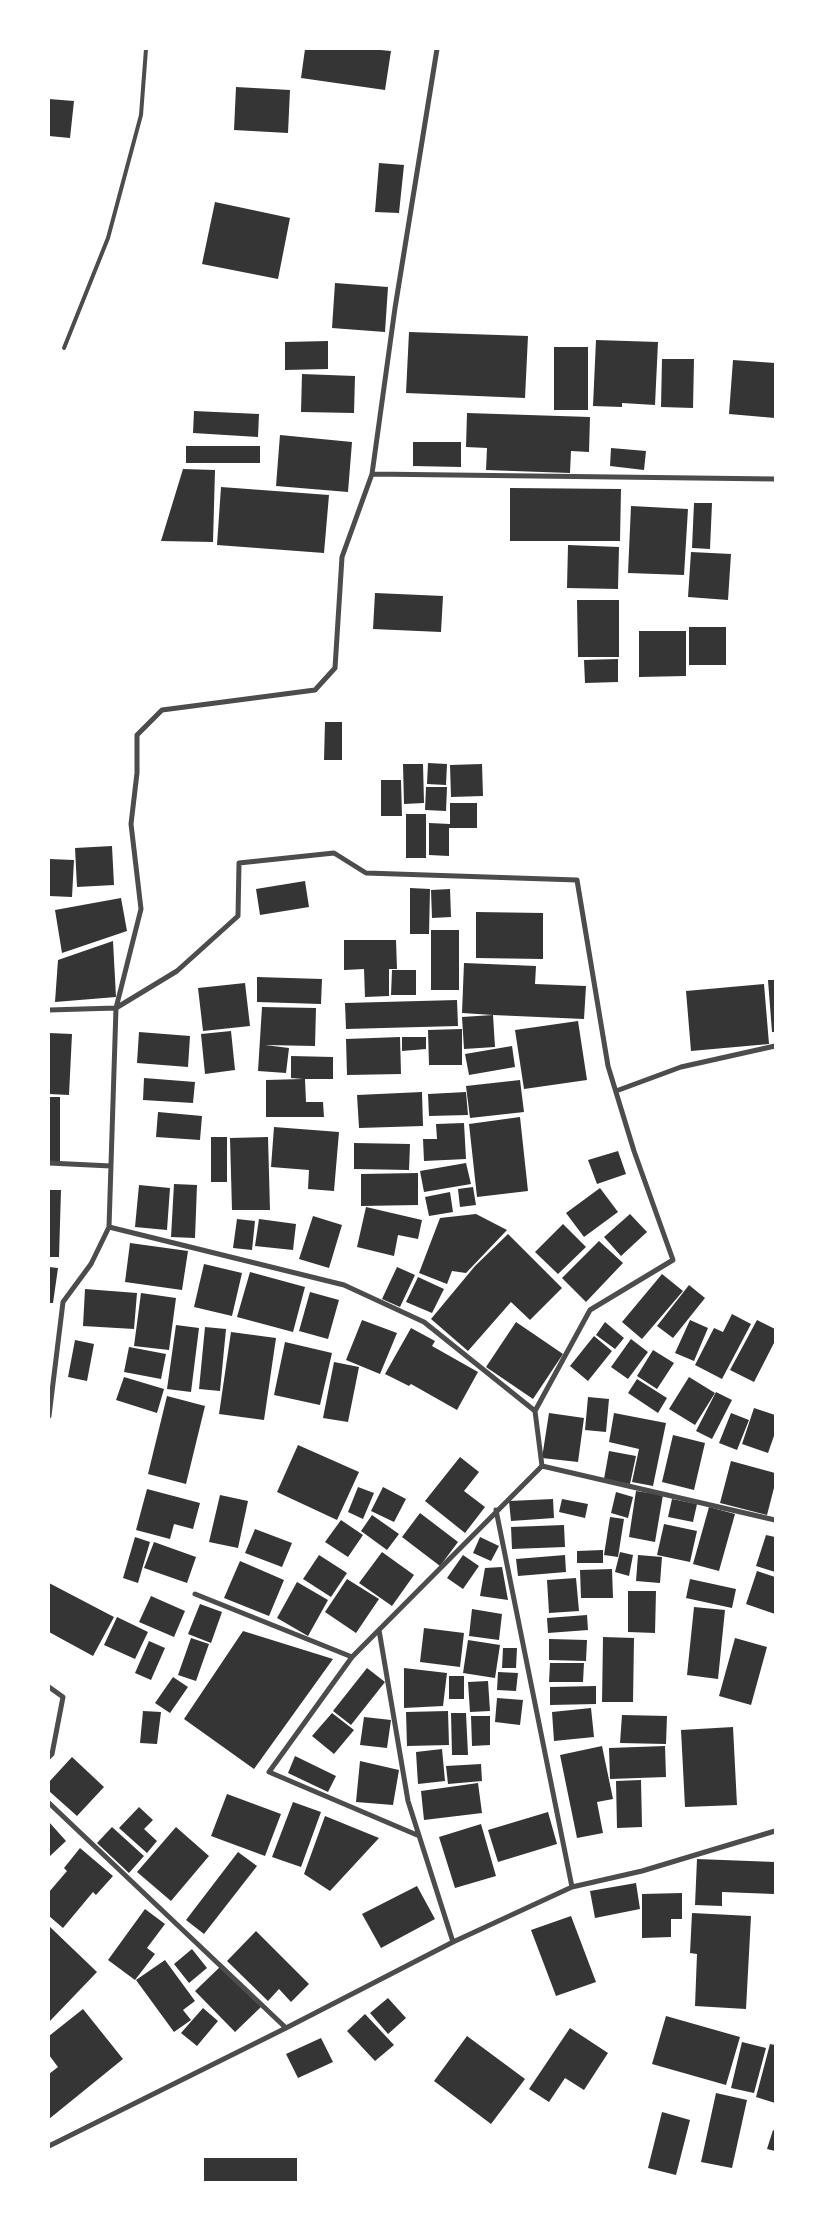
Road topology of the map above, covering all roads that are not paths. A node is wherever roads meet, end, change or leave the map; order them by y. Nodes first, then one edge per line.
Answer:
1 (146, 49) edge
2 (437, 49) edge
3 (64, 348) dead end
4 (372, 474) junction
5 (775, 479) edge
6 (116, 1008) junction
7 (49, 1010) edge
8 (775, 1046) edge
9 (616, 1091) junction
10 (49, 1164) edge
11 (111, 1166) junction
12 (109, 1227) junction
13 (535, 1411) junction
14 (49, 1416) edge
15 (542, 1466) junction
16 (496, 1510) junction
17 (775, 1520) edge
18 (195, 1594) dead end
19 (379, 1630) junction
20 (352, 1657) junction
21 (49, 1686) edge
22 (49, 1757) edge
23 (49, 1803) edge
24 (775, 1831) edge
25 (417, 1836) junction
26 (572, 1887) junction
27 (453, 1942) junction
28 (286, 2028) junction
29 (49, 2146) edge

1 - 3 lane
2 - 4 street
4 - 5 street
4 - 6 street
6 - 7 street
6 - 9 street
6 - 11 street
8 - 9 street
9 - 13 street
10 - 11 street
11 - 12 street
12 - 13 street
12 - 14 street
13 - 15 street
15 - 16 street
15 - 17 street
16 - 19 street
16 - 26 street
18 - 20 street
19 - 20 street
19 - 25 street
20 - 25 street
21 - 22 street
23 - 28 street
24 - 26 street
25 - 27 street
26 - 27 street
27 - 28 street
28 - 29 street

